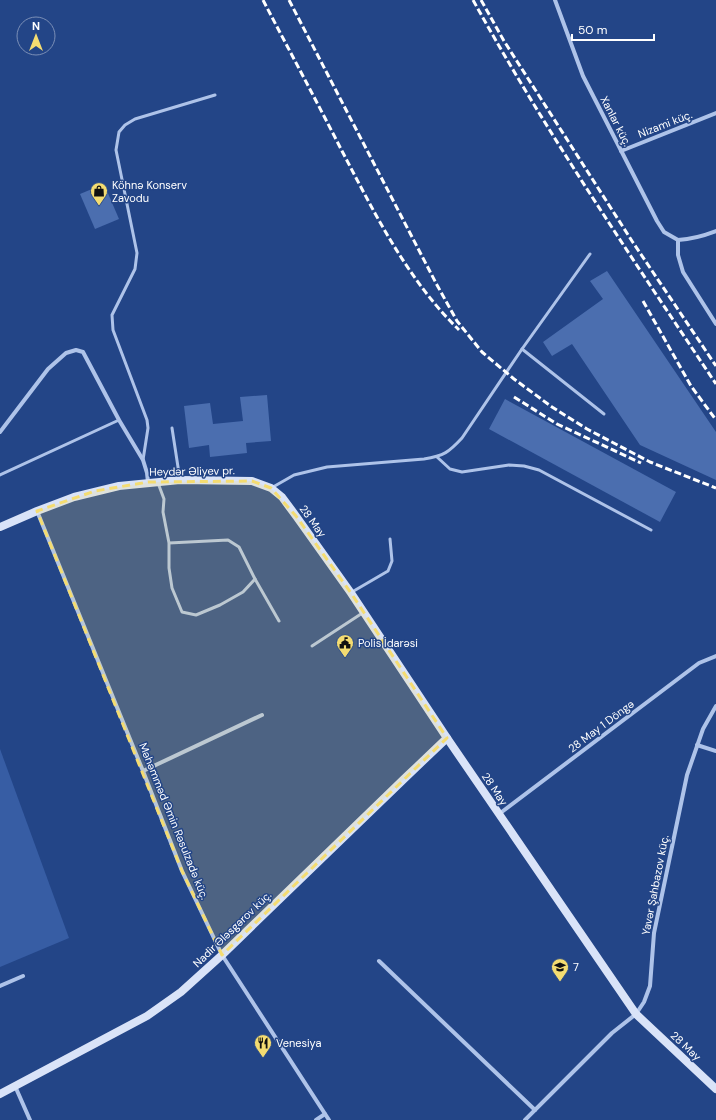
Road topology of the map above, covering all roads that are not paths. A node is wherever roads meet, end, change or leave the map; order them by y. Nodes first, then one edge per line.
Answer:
1 (555, 0) edge
2 (215, 95) dead end
3 (716, 113) edge
4 (621, 151) junction
5 (716, 231) edge
6 (678, 240) junction
7 (590, 254) dead end
8 (716, 324) edge
9 (522, 349) junction
10 (604, 414) dead end
11 (119, 420) junction
12 (172, 428) dead end
13 (0, 432) edge
14 (437, 457) junction
15 (144, 460) junction
16 (0, 475) edge
17 (180, 480) junction
18 (148, 482) junction
19 (158, 482) junction
20 (271, 488) junction
21 (37, 511) junction
22 (0, 527) edge
23 (651, 530) dead end
24 (390, 539) dead end
25 (168, 543) junction
26 (255, 579) junction
27 (351, 593) junction
28 (364, 612) junction
29 (279, 621) dead end
30 (312, 646) dead end
31 (716, 656) edge
32 (716, 706) edge
33 (262, 715) dead end
34 (447, 738) junction
35 (697, 745) junction
36 (716, 751) edge
37 (144, 771) junction
38 (499, 814) junction
39 (222, 955) junction
40 (379, 961) dead end
41 (23, 976) dead end
42 (0, 986) edge
43 (636, 1014) junction
44 (15, 1086) junction
45 (716, 1089) edge
46 (0, 1094) edge
47 (535, 1110) junction
48 (325, 1114) junction
49 (30, 1120) edge
50 (316, 1120) edge
51 (329, 1120) edge
52 (525, 1120) edge

1 - 4 street, Xanlar küç.
2 - 15 lane
3 - 4 street, Nizami küç.
4 - 6 street, Xanlar küç.
5 - 6 street
6 - 8 street
7 - 9 lane
9 - 10 lane
9 - 14 lane
11 - 13 street
11 - 15 street
11 - 16 lane
12 - 17 lane
14 - 20 lane
14 - 23 lane
15 - 18 street
17 - 19 main road, Heydər Əliyev pr.
17 - 20 main road, Heydər Əliyev pr.
18 - 19 main road, Heydər Əliyev pr.
18 - 21 main road, Heydər Əliyev pr.
19 - 25 lane
20 - 27 main road, 28 May
21 - 22 main road, Heydər Əliyev pr.
21 - 37 street, Məhəmməd Əmin Rəsulzadə küç.
24 - 27 lane
25 - 26 lane
25 - 26 lane
26 - 29 lane
27 - 28 main road, 28 May
28 - 30 lane
28 - 34 main road, 28 May
31 - 38 street, 28 May 1 Döngə
32 - 35 street, Yavər Şahbazov küç.
33 - 37 street
34 - 38 main road, 28 May
34 - 39 main road, Nadir Ələsgərov küç.
35 - 36 street
35 - 43 street, Yavər Şahbazov küç.
37 - 39 street, Məhəmməd Əmin Rəsulzadə küç.
38 - 43 main road, 28 May
39 - 44 main road, Nadir Ələsgərov küç.
39 - 48 street, Məhəmməd Əmin Rəsulzadə küç.
40 - 47 street
41 - 42 street
43 - 45 main road, 28 May
43 - 47 street, Yavər Şahbazov küç.
44 - 46 main road, Nadir Ələsgərov küç.
44 - 49 street
47 - 52 street, Yavər Şahbazov küç.
48 - 50 street
48 - 51 street, Məhəmməd Əmin Rəsulzadə küç.

